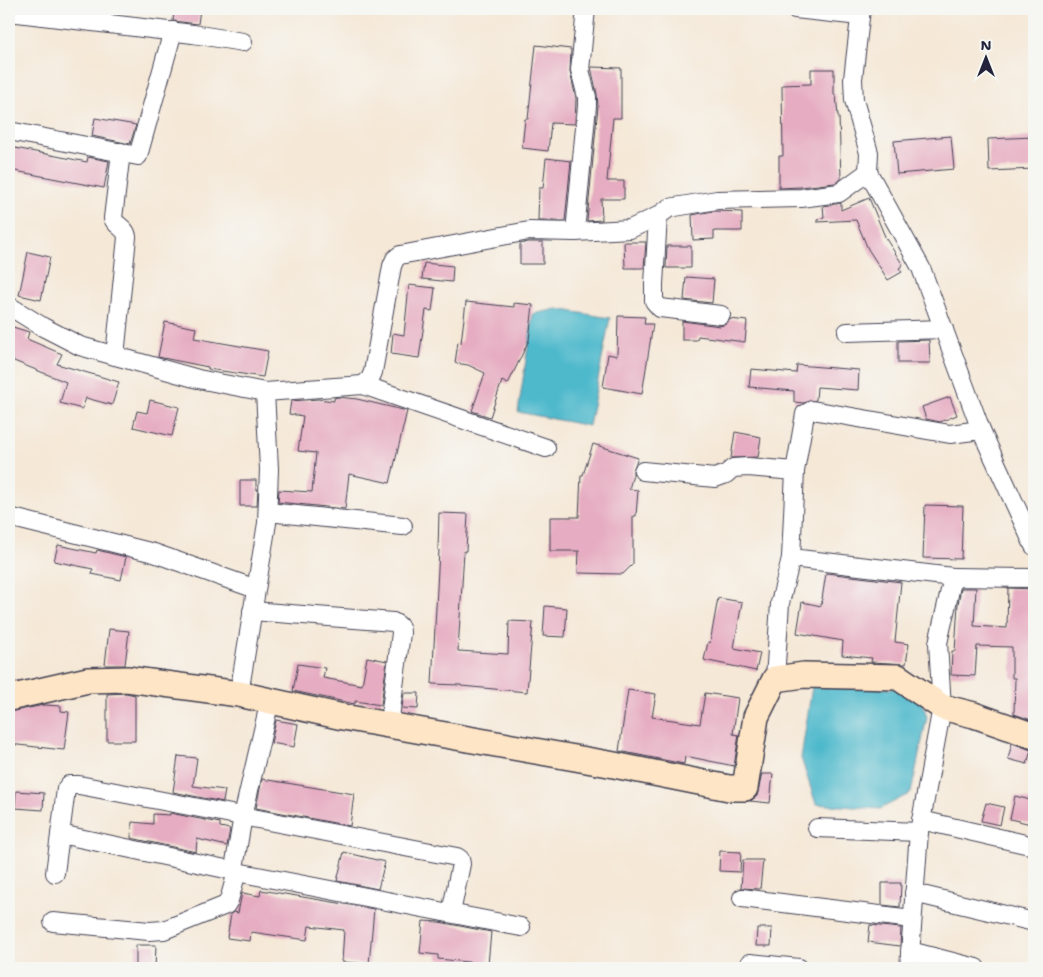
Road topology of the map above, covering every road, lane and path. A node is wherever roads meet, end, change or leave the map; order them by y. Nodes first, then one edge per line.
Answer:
1 (586, 9) edge
2 (795, 9) edge
3 (9, 12) edge
4 (860, 12) edge
5 (114, 16) edge
6 (173, 31) junction
7 (243, 42) dead end
8 (9, 131) edge
9 (121, 152) junction
10 (868, 172) junction
11 (658, 216) junction
12 (575, 232) junction
13 (9, 306) edge
14 (721, 314) dead end
15 (944, 329) junction
16 (847, 332) dead end
17 (115, 356) junction
18 (363, 385) junction
19 (265, 392) junction
20 (981, 430) junction
21 (546, 448) dead end
22 (643, 471) dead end
23 (796, 471) junction
24 (268, 512) junction
25 (9, 517) edge
26 (403, 526) dead end
27 (1034, 546) edge
28 (791, 558) junction
29 (953, 577) junction
30 (1034, 578) edge
31 (256, 589) junction
32 (252, 612) junction
33 (775, 678) junction
34 (239, 694) junction
35 (9, 698) edge
36 (270, 700) junction
37 (942, 707) junction
38 (389, 725) junction
39 (1034, 736) edge
40 (243, 816) junction
41 (920, 826) junction
42 (817, 828) dead end
43 (60, 834) junction
44 (1034, 846) edge
45 (236, 872) junction
46 (55, 873) dead end
47 (914, 893) junction
48 (742, 898) dead end
49 (451, 913) junction
50 (912, 919) junction
51 (53, 922) dead end
52 (1034, 922) edge
53 (521, 927) dead end
54 (909, 960) edge
55 (750, 963) dead end
56 (799, 968) edge
57 (976, 968) edge

1 - 12 street
2 - 4 street
3 - 5 street
4 - 10 street
5 - 6 street
6 - 7 street
6 - 9 street
8 - 9 street
9 - 17 street
10 - 11 street
10 - 15 street
11 - 12 street
11 - 14 street
12 - 18 street
13 - 17 street
15 - 16 street
15 - 20 street
17 - 19 street
18 - 19 street
18 - 21 street
19 - 24 street
20 - 23 street
20 - 27 street
22 - 23 street
23 - 28 street
24 - 26 street
24 - 31 street
25 - 31 street
28 - 29 street
28 - 33 street
29 - 30 street
29 - 37 street
31 - 32 street
32 - 34 street
32 - 38 street
33 - 37 street
33 - 38 street
34 - 35 street
34 - 36 street
36 - 38 street
36 - 40 street
37 - 39 street
37 - 41 street
40 - 43 street
40 - 45 street
40 - 49 street
41 - 42 street
41 - 44 street
41 - 47 street
43 - 45 street
43 - 46 street
45 - 49 street
45 - 51 street
47 - 50 street
47 - 52 street
48 - 50 street
49 - 53 street
50 - 54 street
54 - 57 street
55 - 56 street

